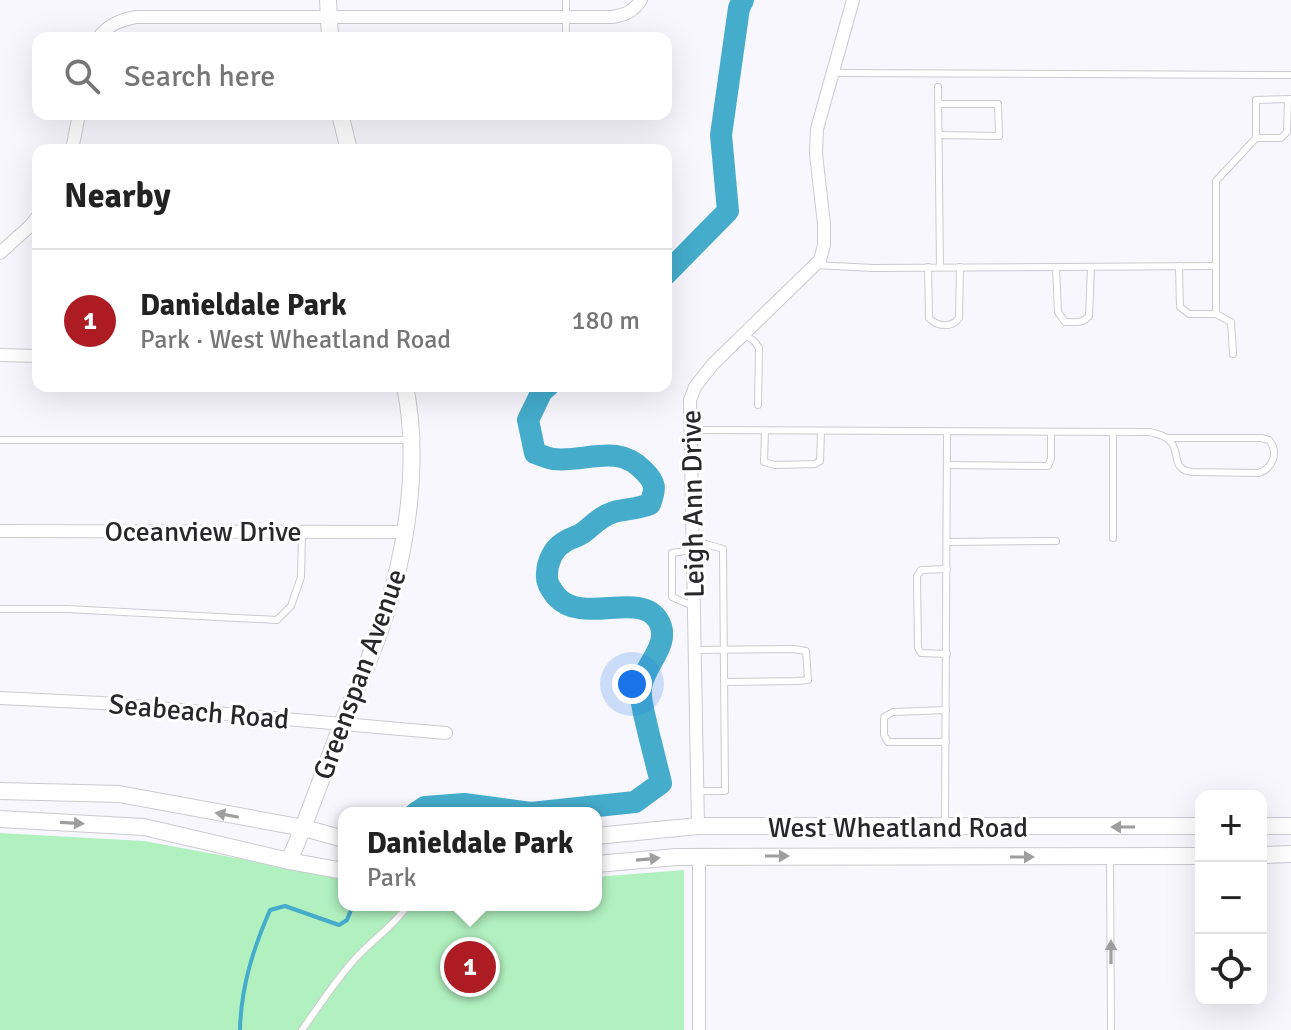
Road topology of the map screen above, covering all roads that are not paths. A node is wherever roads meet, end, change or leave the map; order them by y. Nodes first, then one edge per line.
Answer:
1 (328, 0) edge
2 (566, 0) edge
3 (641, 0) edge
4 (853, 0) edge
5 (329, 18) junction
6 (565, 18) junction
7 (103, 32) edge
8 (330, 32) edge
9 (566, 32) edge
10 (831, 73) junction
11 (1291, 75) edge
12 (938, 87) dead end
13 (1289, 100) edge
14 (939, 104) junction
15 (78, 120) edge
16 (342, 120) edge
17 (940, 135) junction
18 (1256, 138) junction
19 (73, 144) edge
20 (348, 144) edge
21 (32, 224) edge
22 (0, 253) edge
23 (815, 265) junction
24 (1179, 266) junction
25 (1216, 266) junction
26 (928, 267) junction
27 (940, 267) junction
28 (960, 267) junction
29 (1056, 267) junction
30 (1091, 267) junction
31 (1216, 314) junction
32 (744, 334) junction
33 (1233, 354) dead end
34 (0, 355) edge
35 (32, 356) edge
36 (406, 392) edge
37 (758, 405) dead end
38 (689, 430) junction
39 (765, 431) junction
40 (821, 431) junction
41 (947, 431) junction
42 (1051, 432) junction
43 (1113, 432) junction
44 (1167, 438) junction
45 (0, 440) edge
46 (411, 440) junction
47 (947, 465) junction
48 (0, 531) edge
49 (302, 532) junction
50 (406, 532) junction
51 (1113, 538) dead end
52 (1056, 541) dead end
53 (947, 542) junction
54 (692, 548) junction
55 (947, 569) junction
56 (693, 606) junction
57 (0, 609) edge
58 (725, 649) junction
59 (694, 650) junction
60 (947, 654) junction
61 (725, 682) junction
62 (0, 698) edge
63 (946, 710) junction
64 (342, 724) junction
65 (446, 733) dead end
66 (946, 742) junction
67 (0, 791) edge
68 (698, 791) junction
69 (0, 819) edge
70 (698, 826) junction
71 (1195, 826) edge
72 (1267, 826) edge
73 (1291, 826) edge
74 (304, 828) junction
75 (945, 828) junction
76 (602, 835) edge
77 (338, 837) edge
78 (1291, 854) edge
79 (1267, 855) edge
80 (699, 856) junction
81 (1195, 856) edge
82 (944, 857) junction
83 (1110, 857) junction
84 (289, 861) junction
85 (602, 863) edge
86 (338, 870) edge
87 (404, 911) edge
88 (302, 1030) edge
89 (699, 1030) edge
90 (1111, 1030) edge

1 - 5 main road
2 - 6 lane
3 - 6 street
4 - 10 street
5 - 6 street
5 - 7 street
5 - 8 main road
6 - 9 lane
10 - 11 lane
10 - 23 street
12 - 14 lane
13 - 18 lane
13 - 18 lane
14 - 17 lane
14 - 17 lane
15 - 19 street
16 - 20 main road
17 - 27 lane
18 - 25 lane
21 - 22 street
23 - 26 lane
23 - 32 street, Leigh Ann Drive
24 - 25 lane
24 - 30 lane
24 - 31 lane
25 - 31 lane
26 - 27 lane
26 - 28 lane
27 - 28 lane
28 - 29 lane
29 - 30 lane
29 - 30 lane
31 - 33 lane
32 - 37 lane
32 - 38 street, Leigh Ann Drive
34 - 35 street
36 - 46 main road, Greenspan Avenue
38 - 39 lane
38 - 54 street, Leigh Ann Drive
39 - 40 lane
39 - 40 lane
40 - 41 lane
41 - 42 lane
41 - 47 lane
42 - 43 lane
42 - 47 lane
43 - 44 lane
43 - 51 lane
44 - 44 lane
45 - 46 lane
46 - 50 main road, Greenspan Avenue
47 - 53 lane
48 - 49 street, Oceanview Drive
49 - 50 street, Oceanview Drive
49 - 57 lane
50 - 64 main road, Greenspan Avenue
52 - 53 lane
53 - 55 lane
54 - 56 street, Leigh Ann Drive
54 - 56 lane
54 - 58 lane
55 - 60 lane
55 - 60 lane
56 - 59 street, Leigh Ann Drive
58 - 59 lane
58 - 61 lane
58 - 61 lane
59 - 68 street, Leigh Ann Drive
60 - 63 lane
61 - 68 lane
62 - 64 street, Seabeach Road
63 - 66 lane
63 - 66 lane
64 - 65 street, Seabeach Road
64 - 74 main road, Greenspan Avenue
66 - 75 lane
74 -> 67 main road
68 - 70 street, Leigh Ann Drive
69 -> 84 main road
70 - 75 main road, West Wheatland Road
70 - 76 main road, West Wheatland Road
70 - 80 main road
71 -> 75 main road, West Wheatland Road
72 - 73 main road
74 - 77 main road
74 - 84 main road, Greenspan Avenue
75 - 82 main road
78 - 79 main road
80 -> 82 main road, West Wheatland Road
85 -> 80 main road, West Wheatland Road
80 - 89 street
81 - 83 main road, West Wheatland Road
82 -> 83 main road, West Wheatland Road
90 -> 83 lane
84 - 86 main road
87 - 88 lane

